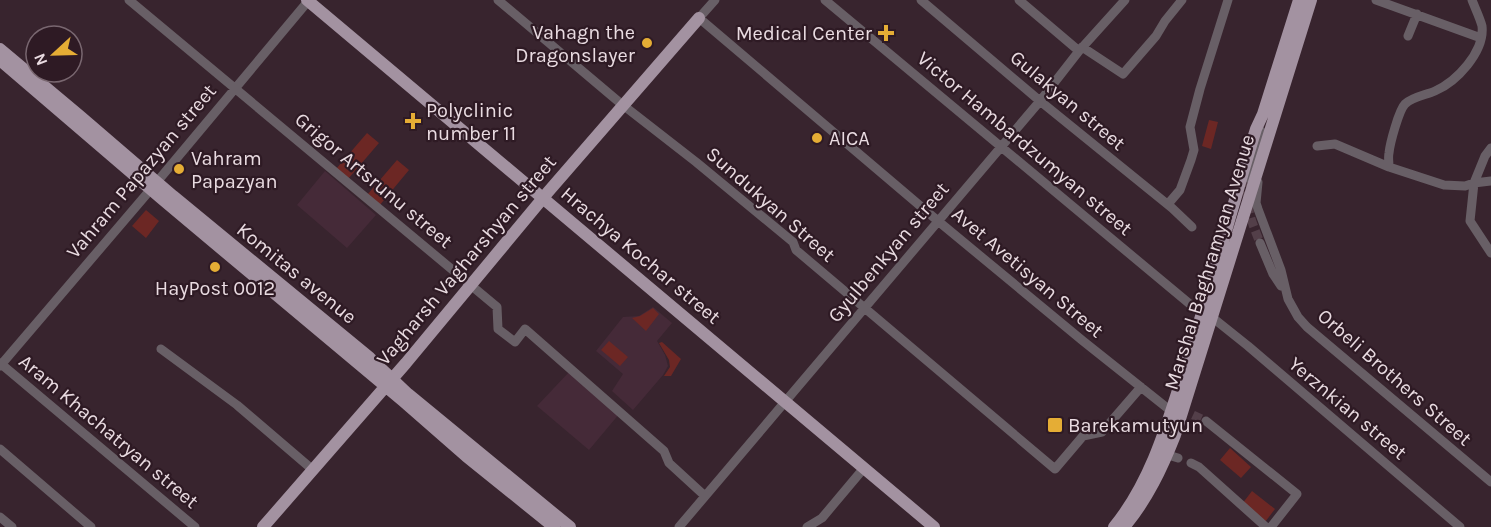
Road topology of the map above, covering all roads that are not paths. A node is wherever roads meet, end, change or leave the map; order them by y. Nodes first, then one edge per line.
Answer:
1 (129, 0) edge
2 (311, 0) edge
3 (498, 0) edge
4 (715, 0) edge
5 (825, 0) edge
6 (921, 0) edge
7 (1019, 0) edge
8 (1125, 0) edge
9 (1182, 0) edge
10 (1228, 0) edge
11 (1299, 0) edge
12 (1311, 0) edge
13 (1376, 0) edge
14 (1472, 0) edge
15 (1417, 14) junction
16 (699, 18) junction
17 (1408, 36) dead end
18 (1482, 38) junction
19 (1081, 49) junction
20 (0, 50) edge
21 (0, 60) edge
22 (234, 88) junction
23 (1040, 101) junction
24 (626, 107) junction
25 (1263, 114) junction
26 (1001, 146) junction
27 (1317, 146) dead end
28 (1266, 148) junction
29 (1491, 148) edge
30 (1389, 167) junction
31 (1248, 178) tunnel mouth
32 (1491, 181) edge
33 (1474, 183) junction
34 (154, 185) junction
35 (548, 197) junction
36 (1168, 204) junction
37 (938, 221) junction
38 (1192, 227) dead end
39 (1260, 243) tunnel mouth
40 (1491, 253) edge
41 (473, 287) junction
42 (1285, 291) junction
43 (865, 308) junction
44 (1207, 315) junction
45 (161, 349) dead end
46 (0, 364) edge
47 (391, 385) junction
48 (1141, 387) junction
49 (788, 399) junction
50 (1182, 412) junction
51 (1206, 421) tunnel mouth
52 (0, 449) edge
53 (1191, 463) dead end
54 (864, 468) junction
55 (313, 470) junction
56 (1491, 482) edge
57 (705, 496) junction
58 (0, 517) edge
59 (12, 527) edge
60 (91, 527) edge
61 (195, 527) edge
62 (264, 527) edge
63 (274, 527) edge
64 (554, 527) edge
65 (570, 527) edge
66 (679, 527) edge
67 (807, 527) edge
68 (934, 527) edge
69 (944, 527) edge
70 (1123, 527) edge
71 (1266, 527) edge
72 (1271, 527) edge
73 (1460, 527) edge

1 - 22 street, Grigor Artsrunu street
2 - 22 street, Vahram Papazyan street
2 - 35 main road, Hrachya Kochar street
3 - 24 street, Sundukyan Street
4 - 16 street, Vagharsh Vagharshyan street
5 - 26 street, Victor Hambardzumyan street
6 - 23 street, Gulakyan street
7 - 19 street
8 - 19 street, Gyulbenkyan street
9 - 19 street
10 - 36 street
11 - 25 main road, Marshal Baghramyan Avenue
12 - 28 main road, Marshal Baghramyan Avenue
13 - 15 street
14 - 18 street
15 - 17 street
15 - 18 street
16 - 24 main road, Vagharsh Vagharshyan street
16 - 37 street, Avet Avetisyan Street
18 - 30 street
19 - 23 street, Gyulbenkyan street
20 - 34 main road, Komitas avenue
21 - 34 main road, Komitas avenue
22 - 34 street, Vahram Papazyan street
22 - 41 street, Grigor Artsrunu street
23 - 26 street, Gyulbenkyan street
23 - 36 street, Gulakyan street
24 - 35 main road, Vagharsh Vagharshyan street
24 - 43 street, Sundukyan Street
25 - 31 street
25 - 44 main road, Marshal Baghramyan Avenue
26 - 37 street, Gyulbenkyan street
26 - 44 street, Victor Hambardzumyan street
27 - 30 street
28 - 42 street, Orbeli Brothers Street
28 - 44 main road, Marshal Baghramyan Avenue
29 - 33 street
30 - 33 street
32 - 33 street
33 - 40 street
34 - 46 street, Vahram Papazyan street
34 - 47 main road, Komitas avenue
35 - 41 main road, Vagharsh Vagharshyan street
35 - 49 main road, Hrachya Kochar street
36 - 38 street, Gulakyan street
37 - 43 street, Gyulbenkyan street
37 - 48 street, Avet Avetisyan Street
39 - 42 street, Orbeli Brothers Street
41 - 47 main road, Vagharsh Vagharshyan street
41 - 57 street, Grigor Artsrunu street
42 - 56 street, Orbeli Brothers Street
43 - 48 street, Sundukyan Street
43 - 49 street, Gyulbenkyan street
44 - 50 main road, Marshal Baghramyan Avenue
44 - 73 street, Yerznkian street
45 - 55 street
46 - 61 street, Aram Khachatryan street
47 - 55 main road, Vagharsh Vagharshyan street
47 - 63 main road, Vagharsh Vagharshyan street
47 - 64 main road, Komitas avenue
47 - 65 main road, Komitas avenue
48 - 50 street, Avet Avetisyan Street
49 - 54 main road
49 - 57 street, Gyulbenkyan street
49 - 69 main road
50 - 70 main road, Marshal Baghramyan Avenue
50 - 70 main road, Marshal Baghramyan Avenue
51 - 72 street
52 - 60 street
53 - 71 street
54 - 67 street
54 - 68 main road
55 - 62 main road, Vagharsh Vagharshyan street
57 - 66 street, Gyulbenkyan street
58 - 59 street

